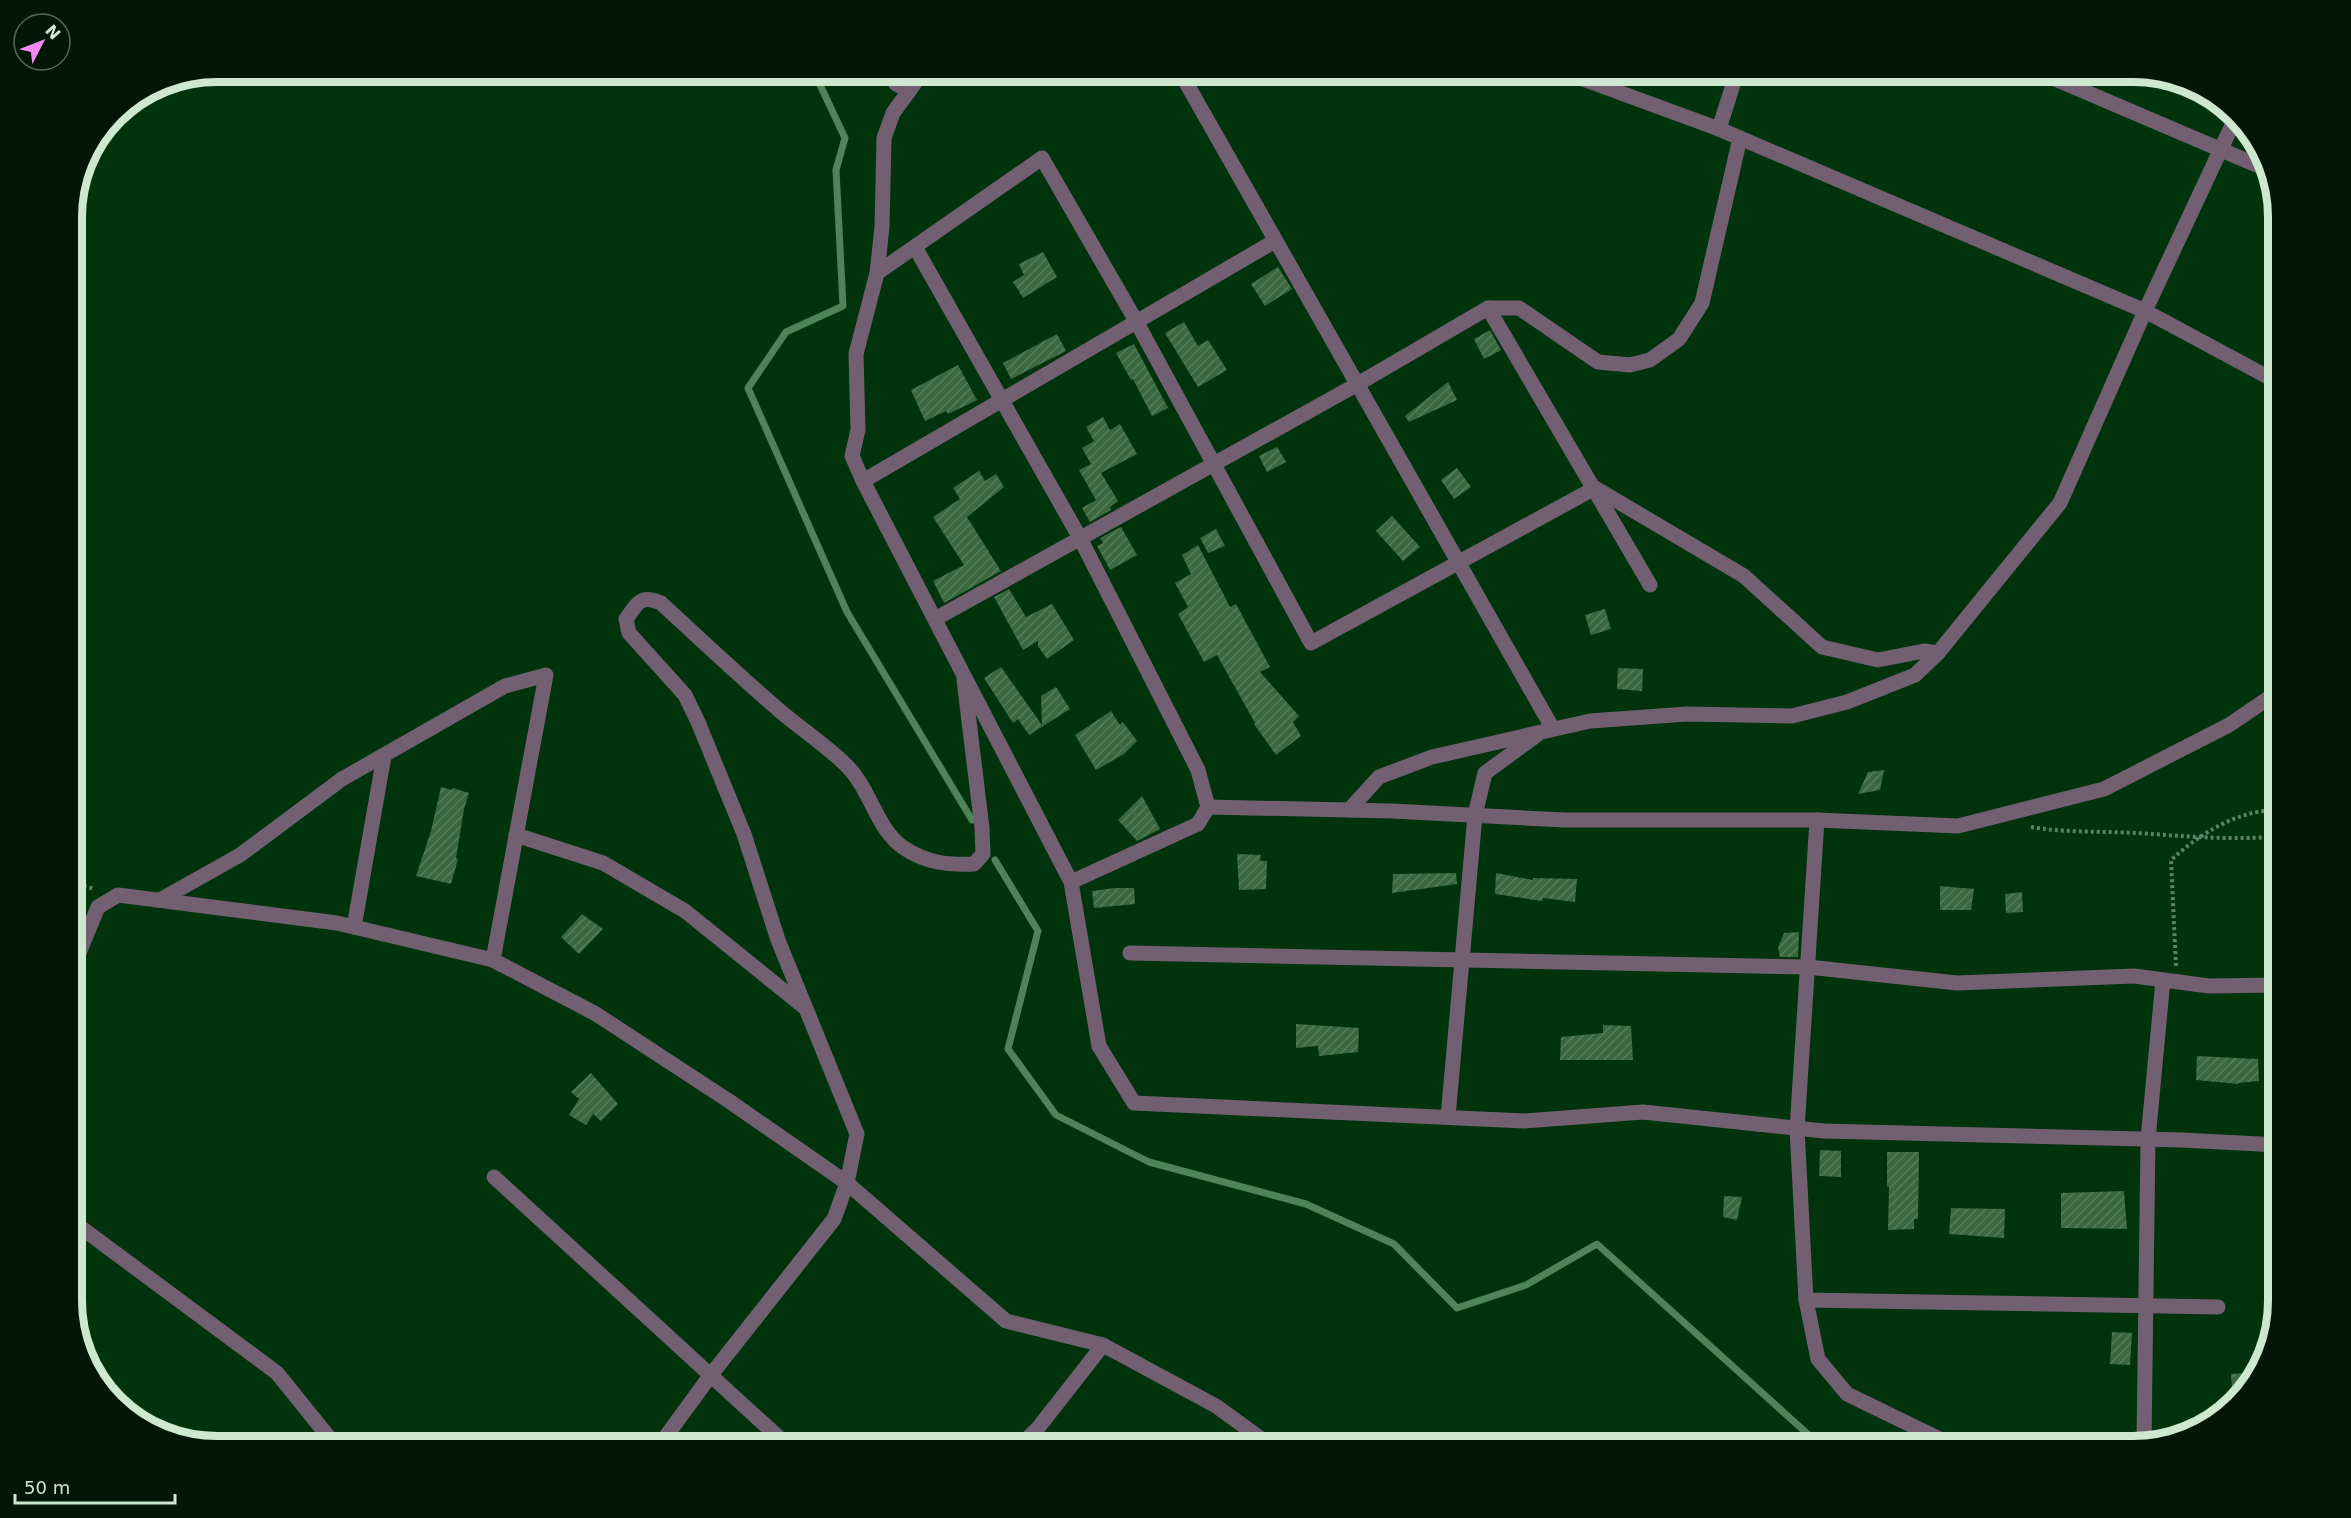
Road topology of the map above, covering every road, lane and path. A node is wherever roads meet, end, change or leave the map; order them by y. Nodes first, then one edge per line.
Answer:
1 (1186, 82) edge
2 (1592, 82) edge
3 (1734, 82) edge
4 (2062, 82) edge
5 (895, 83) edge
6 (915, 83) edge
7 (909, 91) junction
8 (2232, 125) edge
9 (1719, 129) junction
10 (1740, 138) junction
11 (2219, 150) junction
12 (2258, 166) edge
13 (1275, 241) junction
14 (915, 247) junction
15 (877, 273) junction
16 (1488, 308) junction
17 (2145, 311) junction
18 (1137, 321) junction
19 (2268, 376) edge
20 (1356, 385) junction
21 (1002, 400) junction
22 (1215, 463) junction
23 (863, 481) junction
24 (1595, 488) junction
25 (1080, 538) junction
26 (1458, 564) junction
27 (1650, 585) dead end
28 (935, 619) junction
29 (1938, 654) junction
30 (963, 671) junction
31 (2268, 698) edge
32 (1548, 730) junction
33 (384, 756) junction
34 (1208, 807) junction
35 (1349, 810) junction
36 (2268, 810) edge
37 (1475, 815) junction
38 (1817, 820) junction
39 (2028, 826) dead end
40 (516, 834) junction
41 (2268, 837) edge
42 (2195, 838) junction
43 (1071, 882) junction
44 (160, 900) junction
45 (354, 927) junction
46 (83, 943) edge
47 (1130, 953) dead end
48 (493, 960) junction
49 (1462, 960) junction
50 (1808, 967) junction
51 (2169, 981) junction
52 (2268, 985) edge
53 (806, 1009) junction
54 (1448, 1117) junction
55 (1797, 1129) junction
56 (2148, 1139) junction
57 (2268, 1144) edge
58 (494, 1177) dead end
59 (848, 1183) junction
60 (83, 1234) edge
61 (1806, 1300) junction
62 (2146, 1306) junction
63 (2218, 1307) dead end
64 (1102, 1345) junction
65 (710, 1376) junction
66 (2144, 1435) edge
67 (327, 1436) edge
68 (666, 1436) edge
69 (777, 1436) edge
70 (1030, 1436) edge
71 (1256, 1436) edge
72 (1933, 1436) edge

1 - 13 street
2 - 9 street
3 - 9 street
4 - 11 street
5 - 7 street
6 - 7 street
7 - 15 street
8 - 11 street
9 - 10 street
10 - 16 street
10 - 17 street
11 - 12 street
11 - 17 street
13 - 18 street
13 - 20 street
14 - 15 street
14 - 18 street
14 - 21 street
15 - 23 street
16 - 20 street
16 - 24 street
17 - 19 street
17 - 29 street
18 - 21 street
18 - 22 street
20 - 22 street
20 - 26 street
21 - 23 street
21 - 25 street
22 - 25 street
22 - 26 street
23 - 28 street
24 - 26 street
24 - 27 street
24 - 29 street
25 - 28 street
25 - 34 street
26 - 32 street
28 - 30 street
29 - 32 street
30 - 43 street
30 - 53 street
31 - 38 street
32 - 35 street
32 - 37 street
33 - 40 street
33 - 44 street
33 - 45 street
34 - 35 street
34 - 43 street
35 - 37 street
36 - 42 path
37 - 38 street
37 - 49 street
38 - 50 street
39 - 42 path
40 - 48 street
40 - 53 street
41 - 42 path
42 - 51 path
43 - 54 street
44 - 45 street
44 - 46 street
45 - 48 street
47 - 49 street
48 - 59 street
49 - 50 street
49 - 54 street
50 - 51 street
50 - 55 street
51 - 52 street
51 - 56 street
53 - 59 street
54 - 55 street
55 - 56 street
55 - 61 street
56 - 57 street
56 - 62 street
58 - 65 street
59 - 64 street
59 - 65 street
60 - 67 street
61 - 62 street
61 - 72 street
62 - 63 street
62 - 66 street
64 - 70 street
64 - 71 street
65 - 68 street
65 - 69 street

